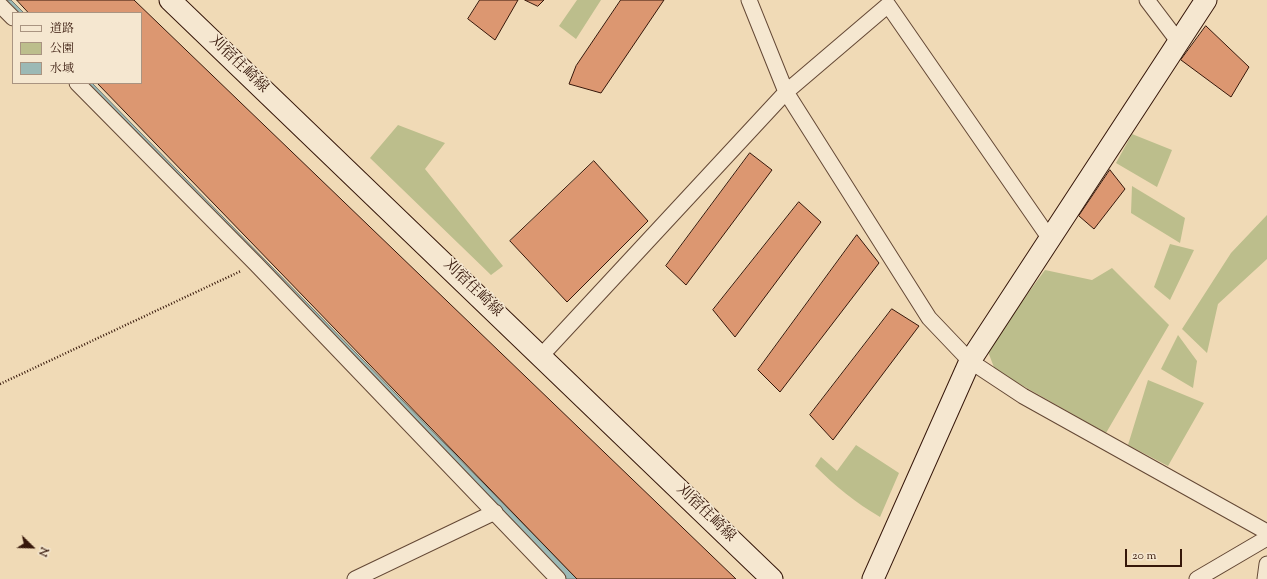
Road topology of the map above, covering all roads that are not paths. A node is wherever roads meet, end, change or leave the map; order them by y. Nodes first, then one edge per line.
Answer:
1 (170, 0) edge
2 (749, 0) edge
3 (1147, 0) edge
4 (1206, 0) edge
5 (891, 2) edge
6 (0, 5) edge
7 (12, 17) edge
8 (1178, 41) junction
9 (78, 84) edge
10 (786, 92) junction
11 (1050, 239) junction
12 (541, 356) junction
13 (970, 361) junction
14 (495, 512) junction
15 (1267, 532) edge
16 (1267, 538) edge
17 (1267, 564) edge
18 (355, 579) edge
19 (558, 579) edge
20 (772, 579) edge
21 (873, 579) edge
22 (1197, 579) edge
23 (1265, 579) edge

1 - 12 main road, 刈宿住崎線
2 - 10 street
3 - 8 street
4 - 8 main road
5 - 10 street
5 - 11 street
6 - 7 street
8 - 11 main road
9 - 14 street
10 - 12 street
10 - 13 street
11 - 13 main road
12 - 20 main road, 刈宿住崎線
13 - 15 street
13 - 21 main road
14 - 18 street
14 - 19 street
16 - 22 street
17 - 23 street

